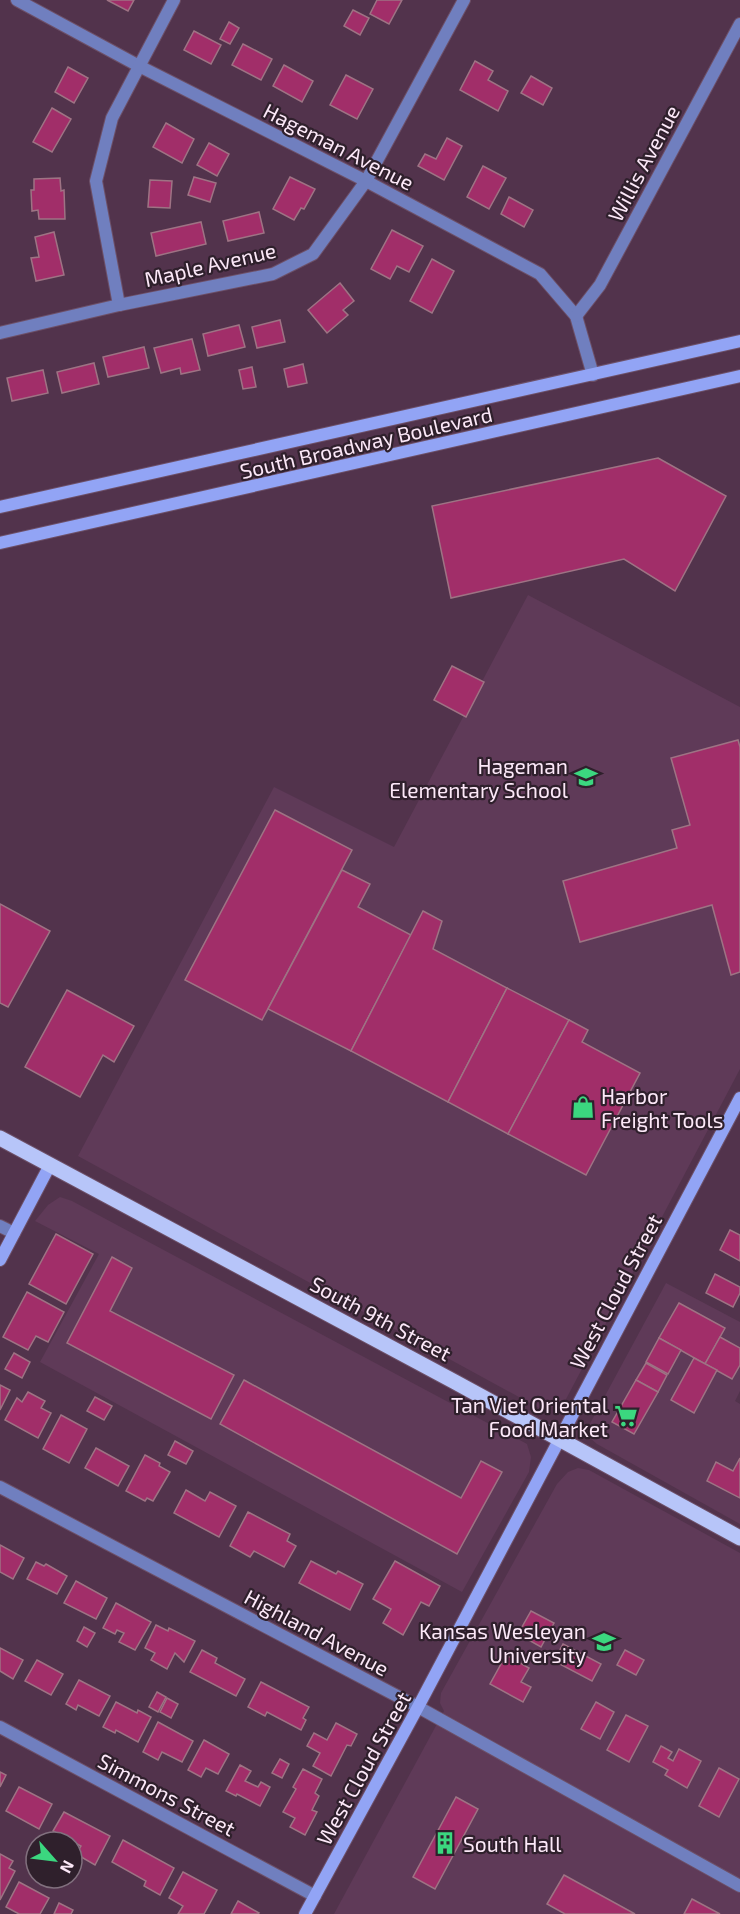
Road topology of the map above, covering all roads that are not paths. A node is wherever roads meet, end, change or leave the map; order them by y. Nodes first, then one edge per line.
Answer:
1 (17, 0) edge
2 (174, 0) edge
3 (464, 0) edge
4 (740, 24) edge
5 (139, 66) junction
6 (366, 182) junction
7 (119, 304) junction
8 (576, 316) junction
9 (0, 333) edge
10 (740, 341) edge
11 (593, 375) junction
12 (738, 379) edge
13 (0, 507) edge
14 (0, 543) edge
15 (740, 1098) edge
16 (0, 1138) edge
17 (50, 1165) junction
18 (0, 1226) edge
19 (14, 1233) junction
20 (0, 1260) edge
21 (559, 1440) junction
22 (0, 1487) edge
23 (740, 1538) edge
24 (418, 1707) junction
25 (0, 1727) edge
26 (740, 1886) edge
27 (315, 1896) junction
28 (305, 1914) edge

1 - 5 street, Hageman Avenue
2 - 5 street
3 - 6 street, Maple Avenue
4 - 8 street, Willis Avenue
5 - 6 street, Hageman Avenue
5 - 7 street
6 - 7 street, Maple Avenue
6 - 8 street, Hageman Avenue
7 - 9 street, Maple Avenue
8 - 11 street, Hageman Avenue
10 - 11 main road, South Broadway Boulevard
11 - 13 main road, South Broadway Boulevard
12 - 14 main road, South Broadway Boulevard
15 - 21 main road, West Cloud Street
16 - 17 main road, South 9th Street
17 - 19 main road
17 - 21 main road, South 9th Street
18 - 19 street
19 - 20 main road
21 - 23 main road, South 9th Street
21 - 24 main road, West Cloud Street
22 - 24 street, Highland Avenue
24 - 26 street, Highland Avenue
24 - 27 main road, West Cloud Street
25 - 27 street, Simmons Street
27 - 28 main road, West Cloud Street

